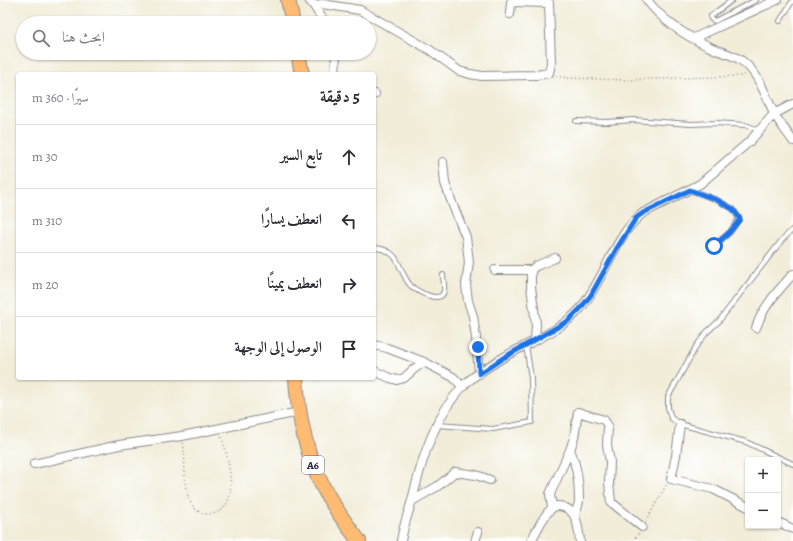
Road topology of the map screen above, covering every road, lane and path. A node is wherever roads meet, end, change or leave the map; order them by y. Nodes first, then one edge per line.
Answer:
1 (288, 0) edge
2 (647, 0) edge
3 (732, 0) edge
4 (756, 0) edge
5 (776, 0) edge
6 (793, 0) edge
7 (312, 3) edge
8 (510, 14) dead end
9 (291, 16) edge
10 (320, 16) edge
11 (370, 16) edge
12 (376, 19) edge
13 (780, 21) dead end
14 (694, 38) junction
15 (299, 60) edge
16 (336, 60) edge
17 (752, 71) junction
18 (302, 72) edge
19 (335, 72) edge
20 (549, 72) junction
21 (793, 104) edge
22 (774, 114) junction
23 (576, 121) dead end
24 (759, 130) junction
25 (793, 141) edge
26 (443, 162) dead end
27 (690, 190) junction
28 (793, 229) edge
29 (714, 246) dead end
30 (376, 248) edge
31 (555, 258) dead end
32 (495, 270) dead end
33 (531, 270) junction
34 (793, 274) edge
35 (443, 275) dead end
36 (756, 328) dead end
37 (535, 340) junction
38 (376, 345) edge
39 (526, 345) junction
40 (424, 362) junction
41 (376, 372) edge
42 (479, 374) junction
43 (296, 380) edge
44 (463, 387) junction
45 (299, 412) junction
46 (437, 424) junction
47 (680, 424) junction
48 (218, 428) junction
49 (182, 436) junction
50 (570, 450) junction
51 (34, 464) dead end
52 (793, 464) edge
53 (671, 479) junction
54 (490, 480) dead end
55 (412, 501) junction
56 (745, 505) edge
57 (552, 507) junction
58 (574, 516) junction
59 (781, 523) edge
60 (642, 527) junction
61 (793, 529) edge
62 (478, 532) dead end
63 (359, 541) edge
64 (401, 541) edge
65 (475, 541) edge
66 (531, 541) edge
67 (580, 541) edge
68 (633, 541) edge

1 - 9 highway
2 - 14 street
3 - 4 lane
5 - 14 street
6 - 13 lane
7 - 10 street
7 - 11 street
8 - 20 street
12 - 20 street
14 - 17 street
15 - 18 highway
16 - 19 street
17 - 20 path
17 - 22 street
21 - 22 street
22 - 24 street
22 - 25 street
23 - 24 lane
24 - 27 street
26 - 42 street
27 - 29 lane
27 - 37 street
28 - 47 lane
30 - 35 lane
31 - 33 street
32 - 33 street
33 - 37 street
34 - 36 street
37 - 39 street
38 - 40 street
39 - 42 street
39 - 46 lane
40 - 41 street
40 - 44 street
42 - 44 street
43 - 45 highway, A6
44 - 46 street
45 - 48 street
45 - 63 highway, A6
46 - 55 street
47 - 52 lane
47 - 53 street
48 - 49 street
48 - 49 path
49 - 51 street
50 - 57 street
50 - 58 street
50 - 60 street
53 - 56 street
53 - 60 path
54 - 55 street
55 - 64 street
57 - 58 street
57 - 66 street
58 - 67 street
59 - 61 street
60 - 68 path
62 - 65 street

